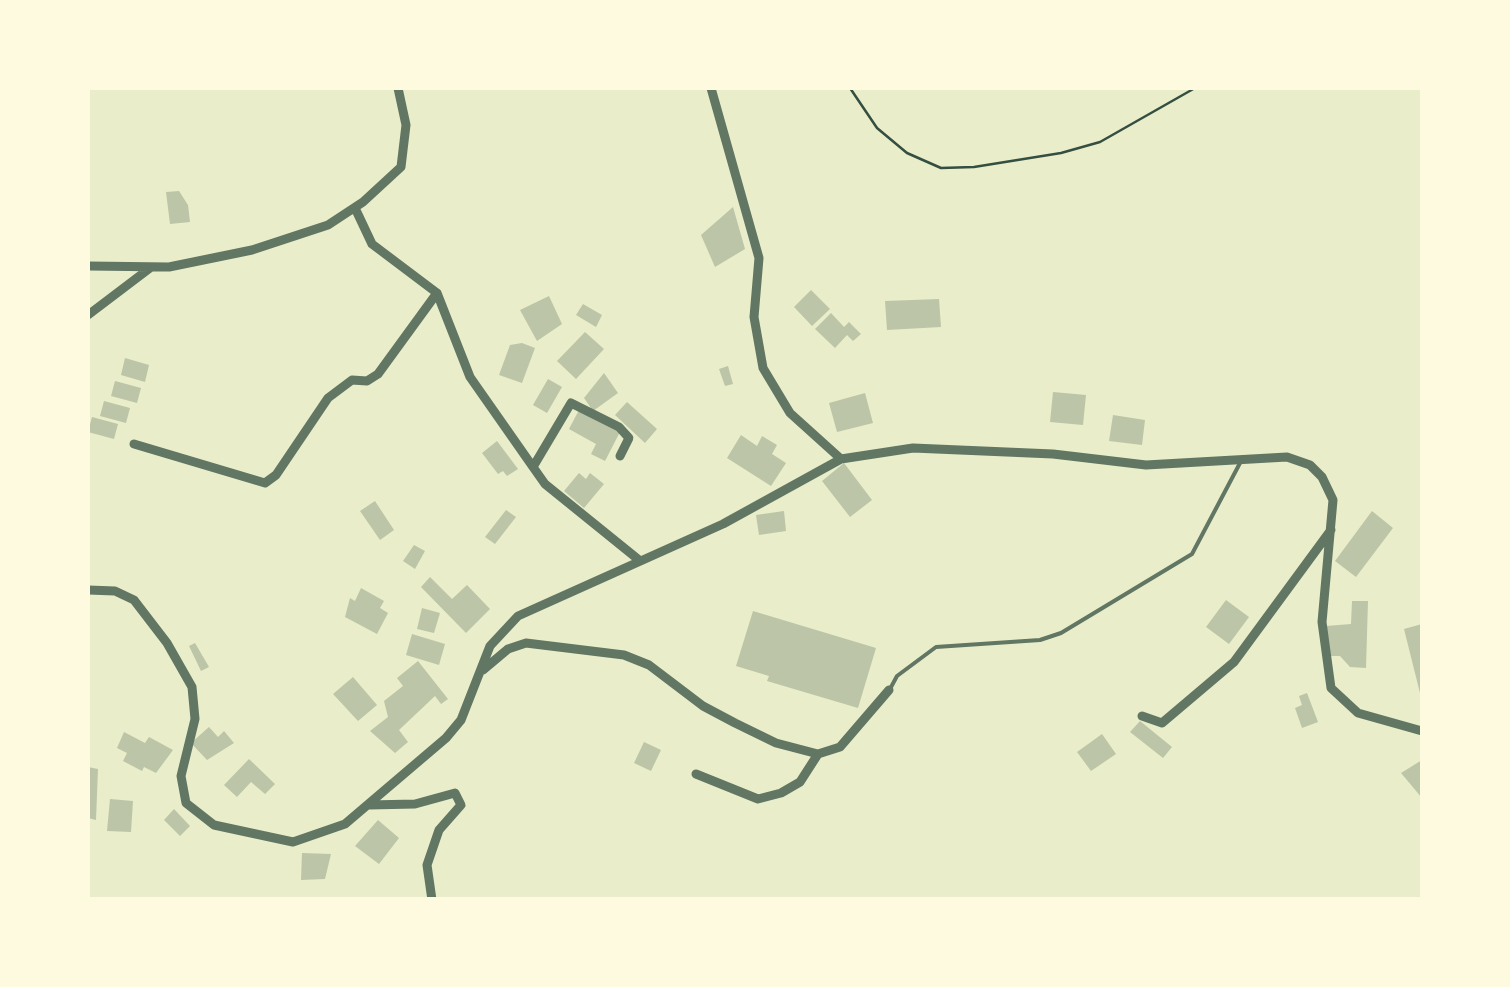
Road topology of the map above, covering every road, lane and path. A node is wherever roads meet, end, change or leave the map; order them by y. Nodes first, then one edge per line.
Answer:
1 (398, 88) edge
2 (711, 88) edge
3 (850, 88) edge
4 (1196, 88) edge
5 (355, 208) junction
6 (88, 266) edge
7 (150, 268) junction
8 (437, 293) junction
9 (88, 315) edge
10 (134, 444) dead end
11 (620, 456) dead end
12 (841, 459) junction
13 (1242, 459) junction
14 (533, 467) junction
15 (1332, 528) junction
16 (639, 560) junction
17 (88, 590) edge
18 (481, 671) junction
19 (890, 690) joint
20 (1142, 716) dead end
21 (1422, 731) edge
22 (818, 754) junction
23 (696, 774) dead end
24 (369, 805) junction
25 (432, 900) edge

1 - 5 street
2 - 12 street
3 - 4 path
5 - 7 street
5 - 8 street
6 - 7 street
7 - 9 street
8 - 10 street
8 - 14 street
11 - 14 street
12 - 13 street
12 - 16 street
13 - 15 street
13 - 19 lane
14 - 16 street
15 - 20 street
15 - 21 street
16 - 18 street
17 - 24 street
18 - 22 street
18 - 24 street
19 - 22 street
22 - 23 street
24 - 25 street

